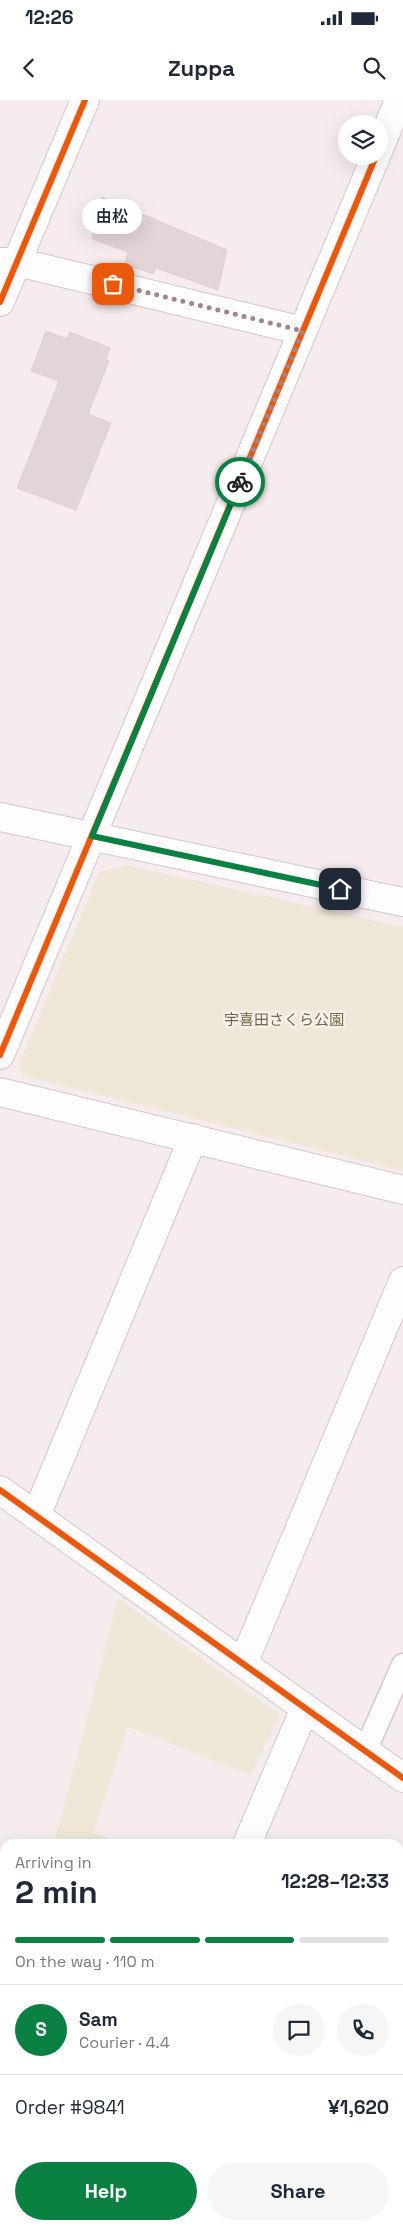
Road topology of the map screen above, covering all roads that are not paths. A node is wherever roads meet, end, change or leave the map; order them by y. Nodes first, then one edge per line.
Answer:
1 (85, 100) edge
2 (399, 100) edge
3 (388, 127) edge
4 (372, 165) edge
5 (9, 262) edge
6 (0, 302) edge
7 (303, 331) junction
8 (0, 817) edge
9 (92, 836) junction
10 (401, 897) edge
11 (0, 1055) edge
12 (0, 1092) edge
13 (193, 1138) junction
14 (403, 1190) edge
15 (403, 1281) edge
16 (0, 1490) edge
17 (36, 1516) junction
18 (243, 1664) junction
19 (403, 1665) edge
20 (304, 1708) junction
21 (365, 1751) junction
22 (403, 1778) edge
23 (249, 1839) edge

1 - 5 street
2 - 3 street
4 - 7 street
5 - 6 street
5 - 7 street
7 - 9 street
8 - 9 street
9 - 10 street
9 - 11 street
12 - 13 street
13 - 14 street
13 - 17 street
15 - 18 street
16 - 17 street
17 - 18 street
18 - 20 street
19 - 21 lane
20 - 21 street
20 - 23 street
21 - 22 street

